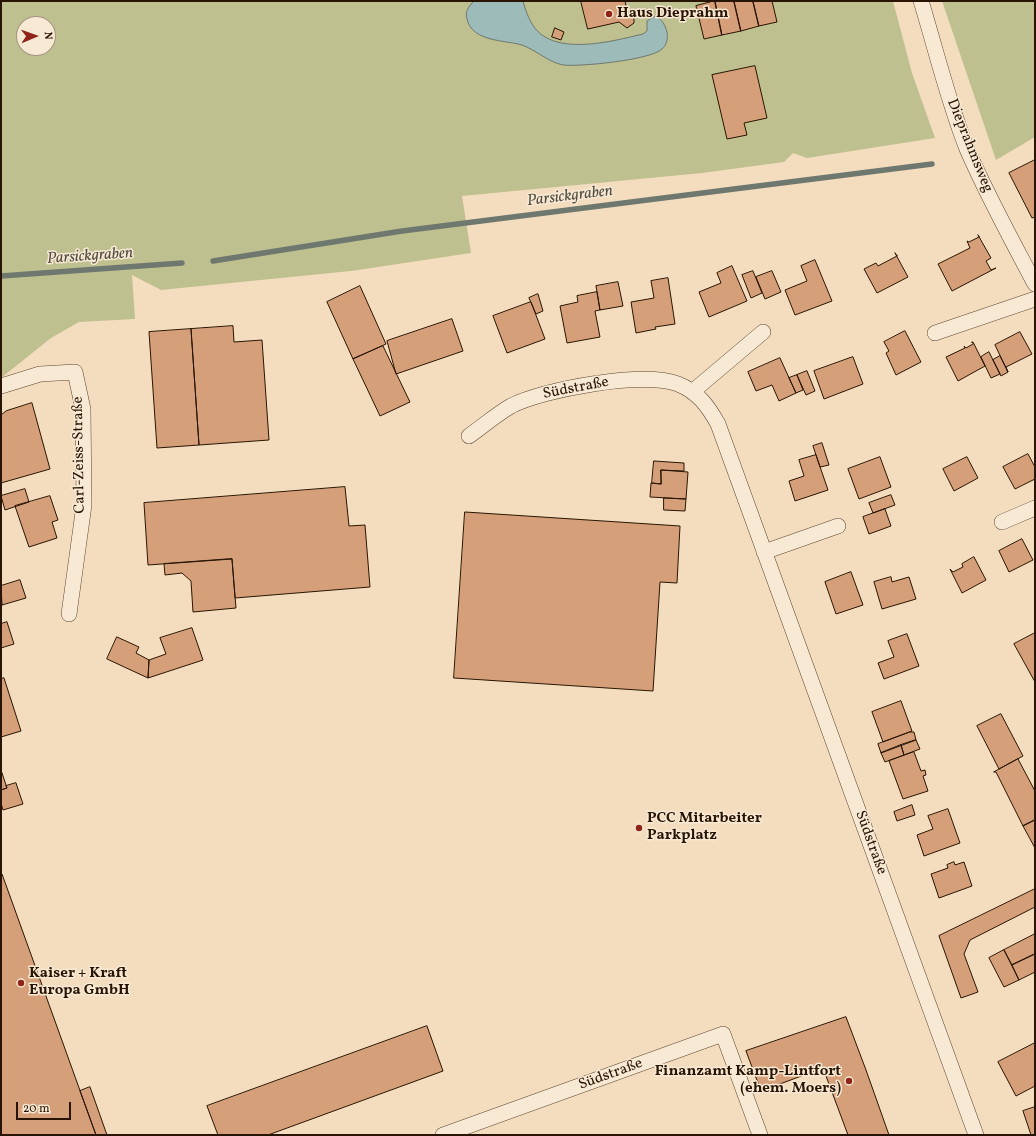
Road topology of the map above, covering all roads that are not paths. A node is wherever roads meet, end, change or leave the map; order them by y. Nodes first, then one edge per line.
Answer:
1 (921, 1) edge
2 (1035, 284) edge
3 (1035, 299) edge
4 (763, 332) dead end
5 (935, 333) dead end
6 (1, 386) edge
7 (692, 392) junction
8 (469, 436) dead end
9 (1035, 508) edge
10 (1002, 522) dead end
11 (838, 526) dead end
12 (764, 552) junction
13 (69, 614) dead end
14 (443, 1135) edge
15 (760, 1135) edge
16 (976, 1135) edge

1 - 2 street, Dieprahmsweg
3 - 5 street
4 - 7 street
6 - 13 street, Carl-Zeiss-Straße
7 - 8 street, Südstraße
7 - 12 street, Südstraße
9 - 10 street
11 - 12 street
12 - 16 street, Südstraße
14 - 15 street, Südstraße

